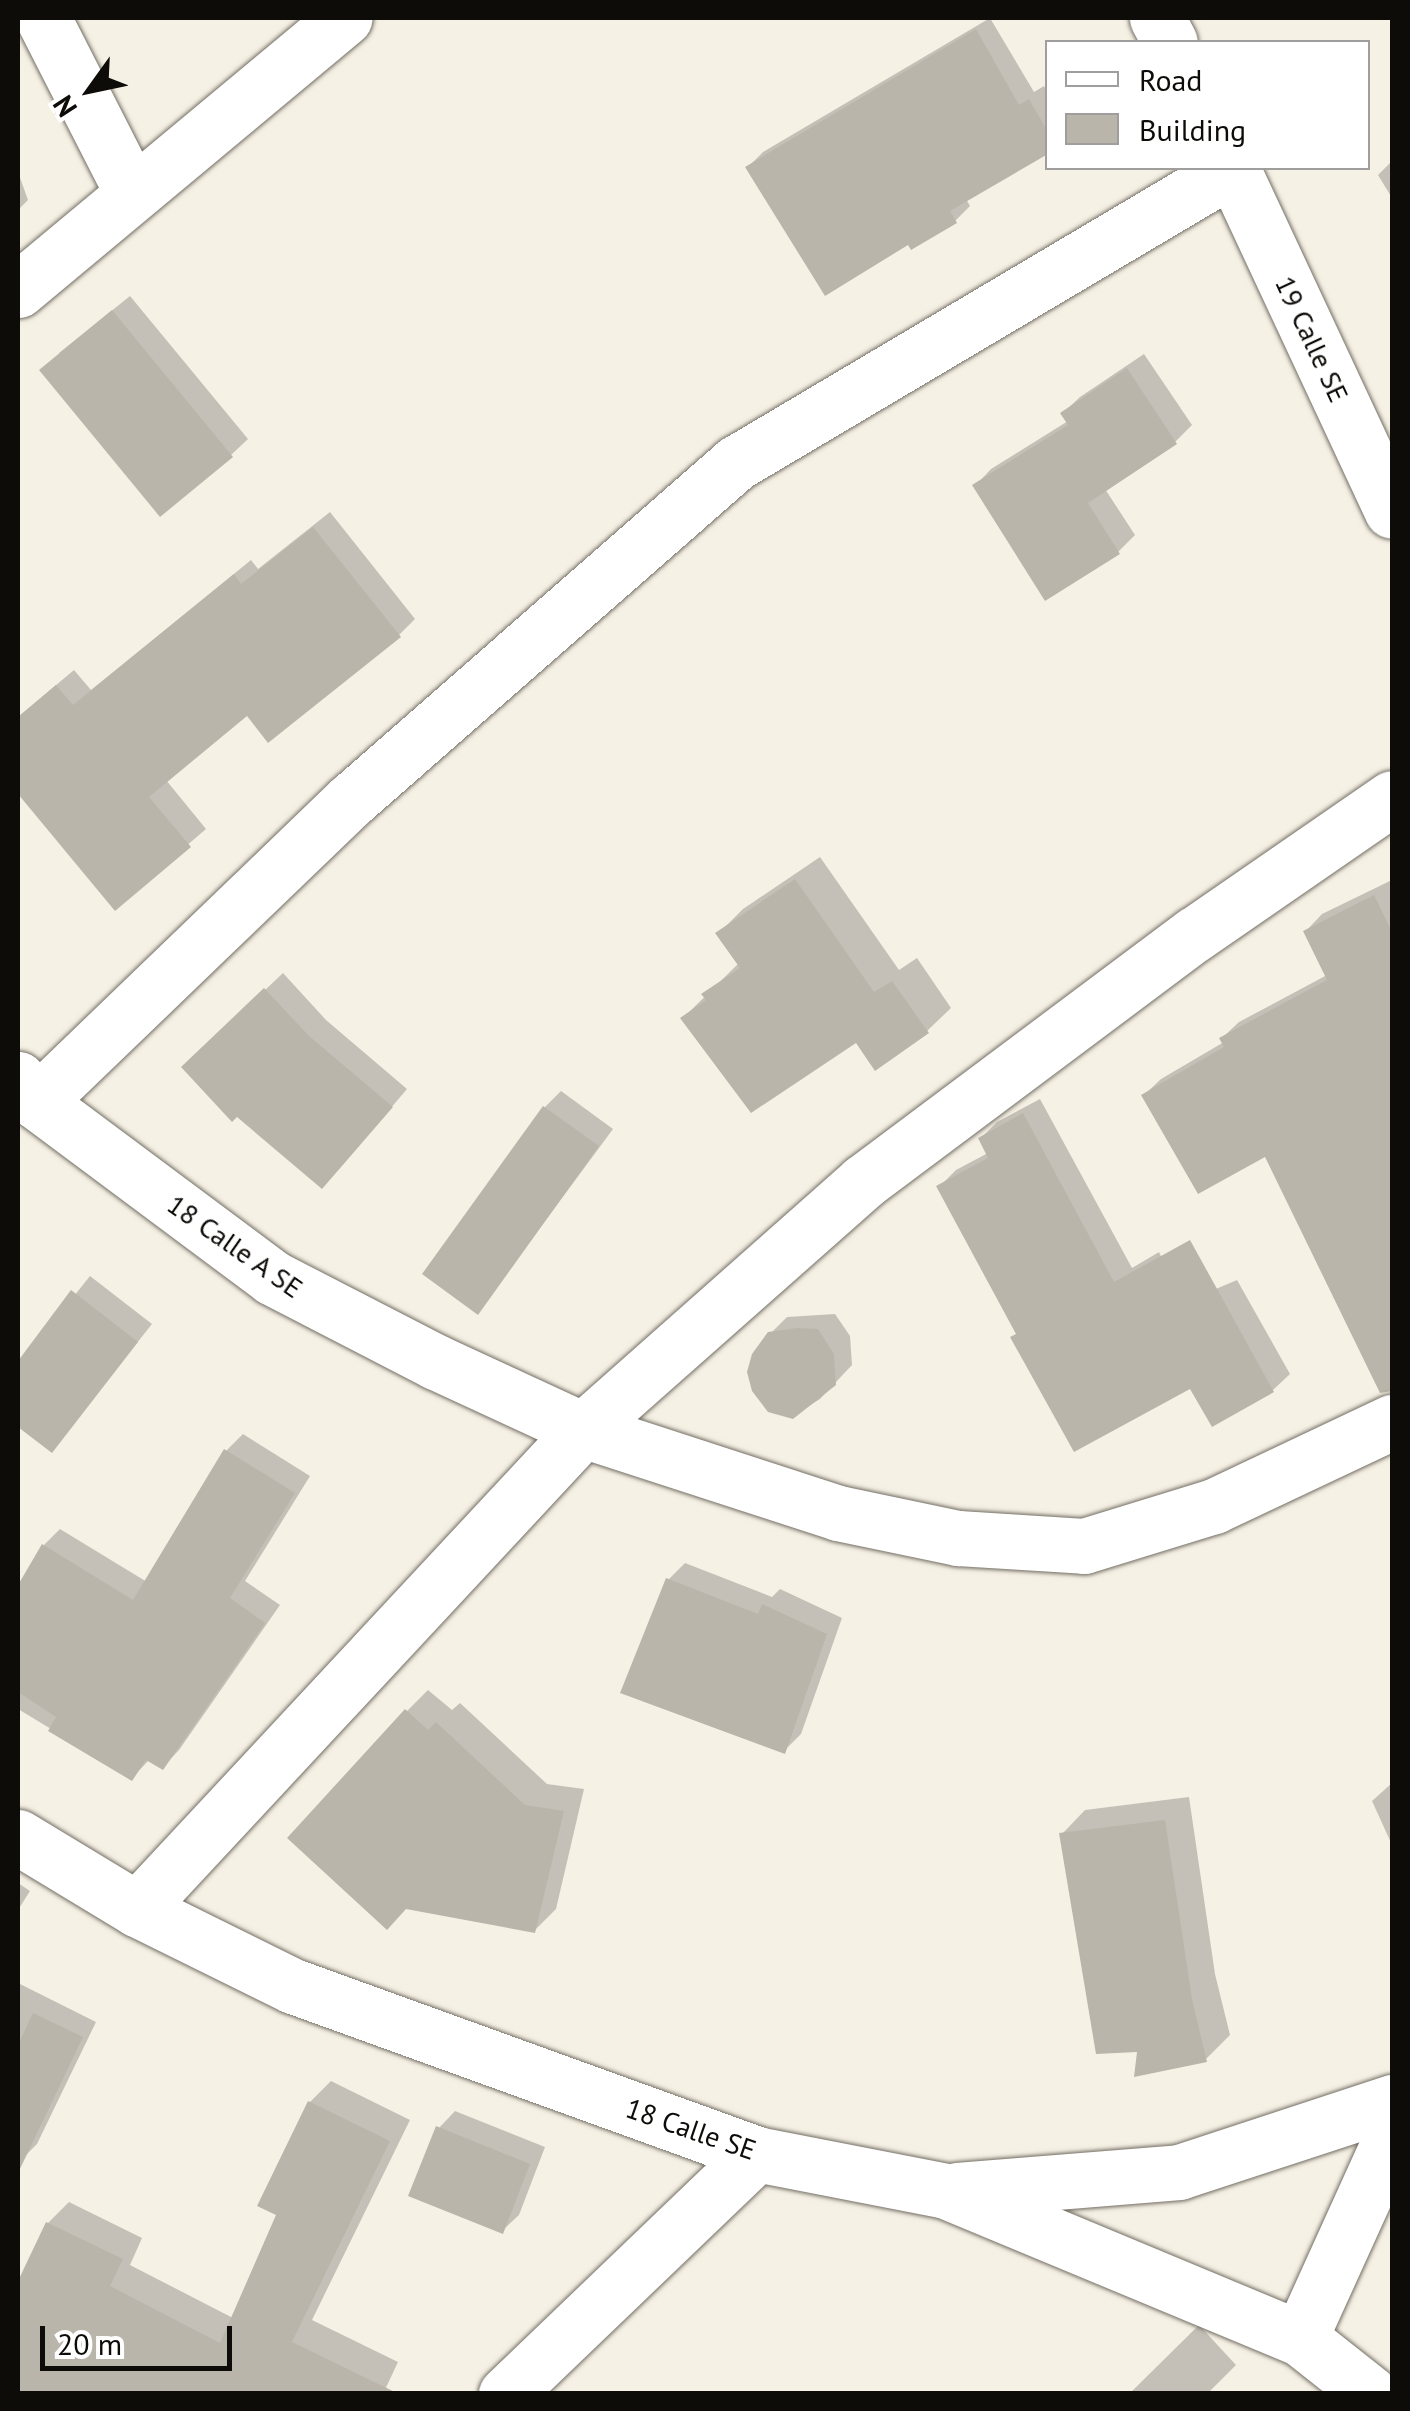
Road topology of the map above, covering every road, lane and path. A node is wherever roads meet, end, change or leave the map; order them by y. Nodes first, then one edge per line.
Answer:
1 (43, 18) edge
2 (345, 18) edge
3 (1157, 18) edge
4 (1169, 40) edge
5 (1229, 170) edge
6 (1233, 170) edge
7 (132, 194) junction
8 (18, 290) edge
9 (1392, 511) edge
10 (1392, 798) edge
11 (27, 1091) edge
12 (1392, 1422) edge
13 (584, 1430) junction
14 (18, 1837) edge
15 (137, 1909) junction
16 (1392, 2102) edge
17 (1392, 2135) edge
18 (756, 2154) junction
19 (946, 2190) junction
20 (1300, 2338) junction
21 (506, 2394) edge
22 (1371, 2394) edge

1 - 7 street
2 - 7 street
3 - 4 street
5 - 11 street
6 - 9 street, 19 Calle SE
7 - 8 street
10 - 13 street
11 - 13 street, 18 Calle A SE
12 - 13 street, 18 Calle A SE
13 - 15 street
14 - 15 street, 18 Calle SE
15 - 18 street, 18 Calle SE
16 - 19 street
17 - 20 street
18 - 19 street, 18 Calle SE
18 - 21 street
19 - 20 street, 18 Calle SE
20 - 22 street, 18 Calle SE

